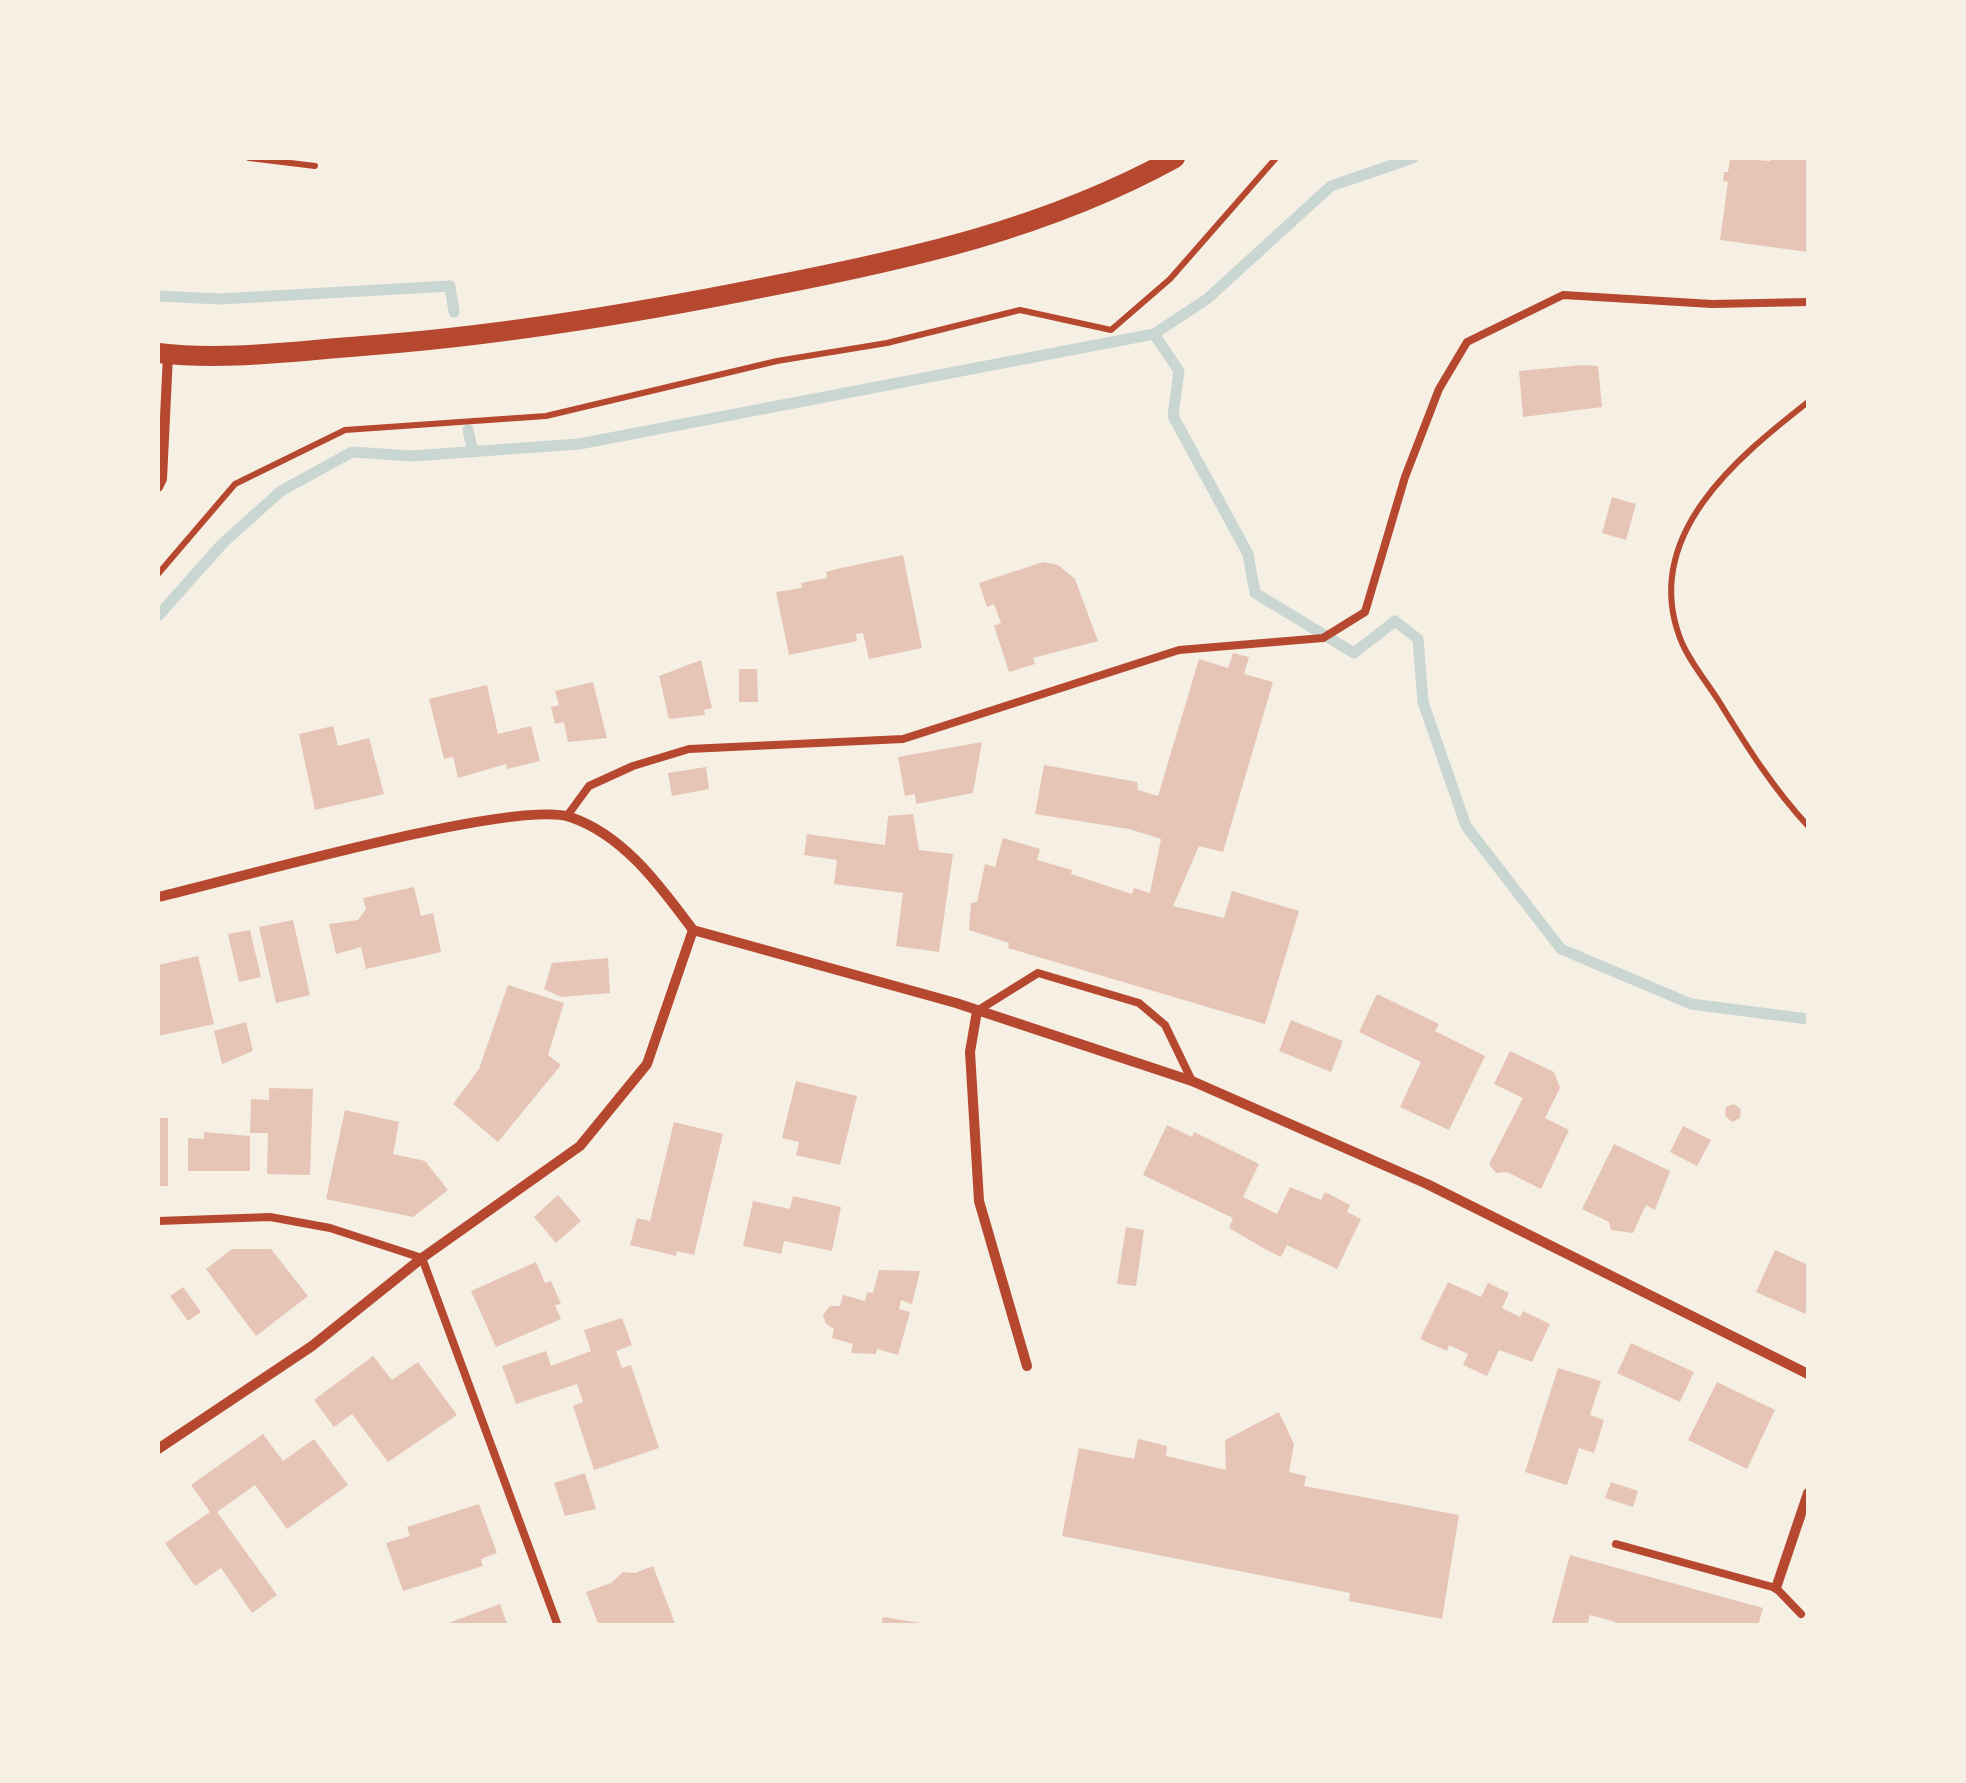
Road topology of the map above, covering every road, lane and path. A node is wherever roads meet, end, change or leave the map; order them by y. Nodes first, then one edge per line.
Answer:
1 (249, 158) edge
2 (1175, 158) edge
3 (1276, 158) edge
4 (315, 166) dead end
5 (1808, 302) edge
6 (163, 354) edge
7 (1808, 402) edge
8 (158, 487) edge
9 (158, 574) edge
10 (567, 816) junction
11 (1808, 826) edge
12 (158, 897) edge
13 (693, 930) junction
14 (976, 1011) junction
15 (1192, 1081) junction
16 (158, 1221) edge
17 (422, 1258) junction
18 (1028, 1366) dead end
19 (1808, 1374) edge
20 (158, 1449) edge
21 (1808, 1493) edge
22 (1616, 1544) dead end
23 (1776, 1588) junction
24 (1800, 1614) dead end
25 (558, 1626) edge

1 - 4 path
2 - 6 main road
3 - 9 path
5 - 10 lane
6 - 8 street
7 - 11 path
10 - 12 street
10 - 13 street
13 - 14 street
13 - 17 street
14 - 15 street
14 - 15 lane
14 - 18 street
15 - 19 street
16 - 17 lane
17 - 20 street
17 - 25 lane
21 - 23 street
22 - 23 lane
23 - 24 lane

